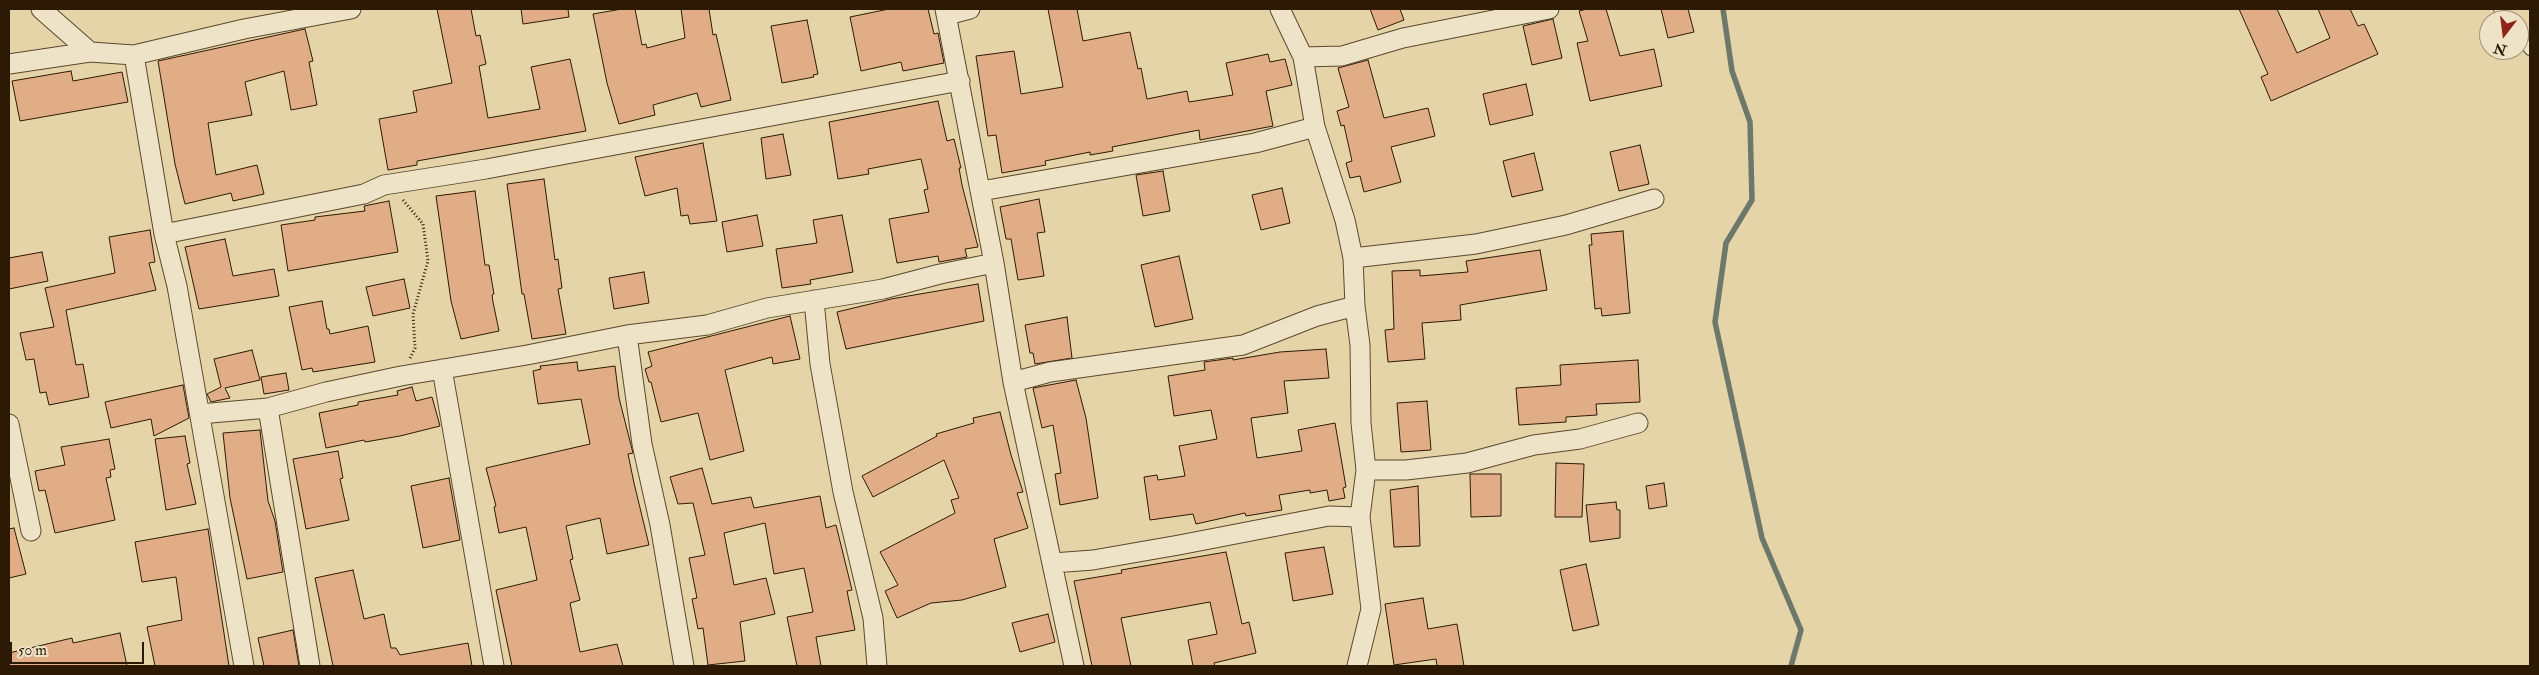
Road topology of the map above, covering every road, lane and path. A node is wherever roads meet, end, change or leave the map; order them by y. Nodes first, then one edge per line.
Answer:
1 (41, 9) edge
2 (351, 9) edge
3 (970, 9) edge
4 (1280, 9) edge
5 (1549, 9) edge
6 (946, 12) edge
7 (90, 52) junction
8 (134, 55) junction
9 (1303, 57) junction
10 (9, 64) edge
11 (960, 80) junction
12 (1315, 127) junction
13 (384, 185) junction
14 (981, 190) junction
15 (1654, 199) dead end
16 (164, 234) junction
17 (1353, 258) junction
18 (994, 264) junction
19 (814, 300) junction
20 (1355, 306) junction
21 (627, 335) junction
22 (442, 369) junction
23 (401, 376) junction
24 (1013, 382) junction
25 (268, 408) junction
26 (200, 414) junction
27 (1638, 423) dead end
28 (9, 424) edge
29 (1366, 470) junction
30 (1360, 517) junction
31 (31, 531) dead end
32 (1053, 564) junction
33 (244, 666) edge
34 (310, 666) edge
35 (494, 666) edge
36 (684, 666) edge
37 (877, 666) edge
38 (1074, 666) edge
39 (1356, 666) edge

1 - 7 street
2 - 8 street
3 - 6 street
4 - 9 street
5 - 9 street
6 - 11 street
7 - 8 street
7 - 10 street
8 - 16 street
9 - 12 street
11 - 13 street
11 - 14 street
12 - 14 street
12 - 17 street
13 - 16 street
13 - 23 path
14 - 18 street
15 - 17 street
16 - 26 street
17 - 20 street
18 - 19 street
18 - 24 street
19 - 21 street
19 - 37 street
20 - 24 street
20 - 29 street
21 - 22 street
21 - 36 street
22 - 23 street
22 - 35 street
23 - 25 street
24 - 32 street
25 - 26 street
25 - 34 street
26 - 33 street
27 - 29 street
28 - 31 street
29 - 30 street
30 - 32 street
30 - 39 street
32 - 38 street

